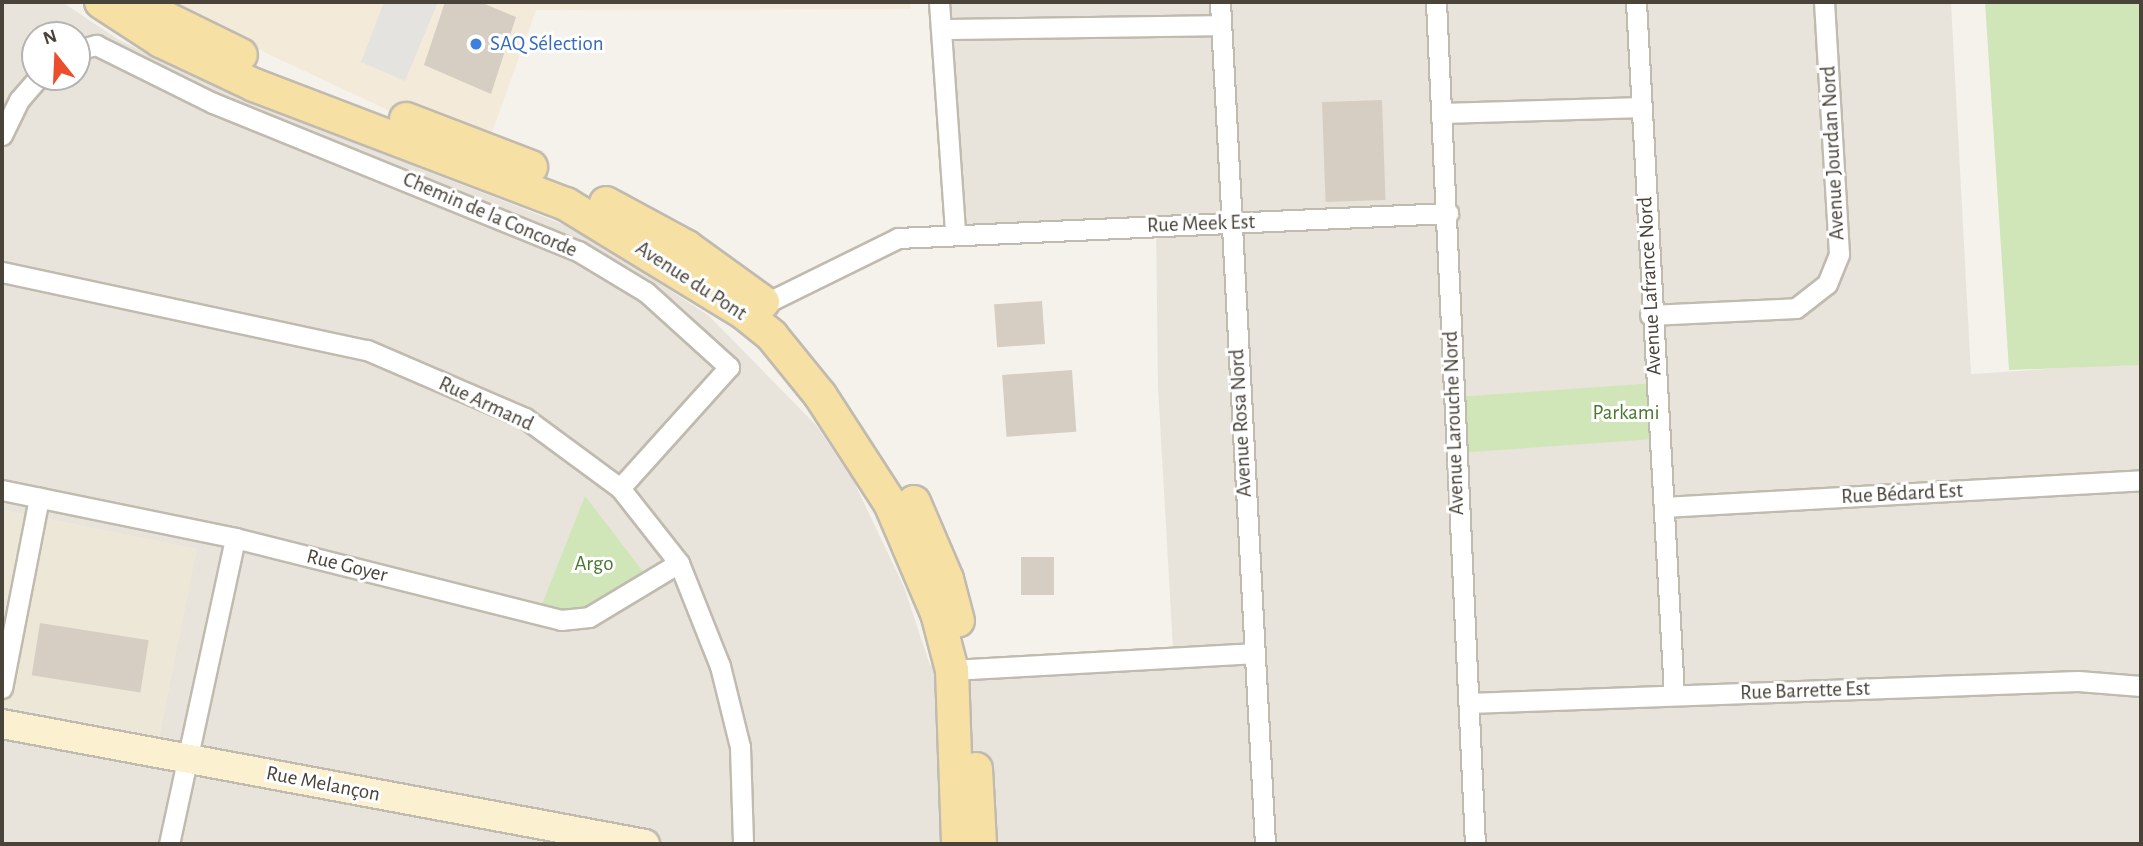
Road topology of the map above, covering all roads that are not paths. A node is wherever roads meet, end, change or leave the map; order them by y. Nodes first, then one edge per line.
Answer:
1 (102, 2) edge
2 (132, 2) edge
3 (939, 2) edge
4 (1220, 2) edge
5 (1436, 2) edge
6 (1636, 2) edge
7 (1824, 2) edge
8 (1221, 25) junction
9 (941, 29) junction
10 (91, 46) edge
11 (27, 91) edge
12 (1642, 107) junction
13 (1443, 113) junction
14 (2, 135) edge
15 (1448, 213) junction
16 (1231, 223) junction
17 (954, 232) junction
18 (2, 272) edge
19 (755, 308) junction
20 (1650, 315) junction
21 (2141, 480) edge
22 (620, 488) junction
23 (2, 490) edge
24 (39, 498) junction
25 (1664, 507) junction
26 (235, 538) junction
27 (680, 563) junction
28 (1252, 653) junction
29 (962, 671) junction
30 (2141, 686) edge
31 (2, 688) edge
32 (1674, 695) junction
33 (1469, 703) junction
34 (2, 724) edge
35 (187, 759) junction
36 (169, 844) edge
37 (645, 844) edge
38 (743, 844) edge
39 (957, 844) edge
40 (980, 844) edge
41 (1265, 844) edge
42 (1475, 844) edge

1 - 19 main road, Avenue du Pont
2 - 19 main road, Avenue du Pont
3 - 9 street
4 - 8 street, Avenue Rosa Nord
5 - 13 street, Avenue Larouche Nord
6 - 12 street, Avenue Lafrance Nord
7 - 20 street, Avenue Jourdan Nord
8 - 9 street
8 - 16 street, Avenue Rosa Nord
9 - 17 street
10 - 22 street, Chemin de la Concorde
11 - 14 street
12 - 13 street
12 - 20 street, Avenue Lafrance Nord
13 - 15 street, Avenue Larouche Nord
15 - 16 street, Rue Meek Est
15 - 33 street, Avenue Larouche Nord
16 - 17 street, Rue Meek Est
16 - 28 street, Avenue Rosa Nord
17 - 19 street, Rue Meek Est
18 - 22 street, Rue Armand
19 - 29 main road, Avenue du Pont
20 - 25 street, Avenue Lafrance Nord
21 - 25 street, Rue Bédard Est
22 - 27 street, Rue Armand
23 - 24 street, Rue Goyer
24 - 26 street, Rue Goyer
24 - 31 street
25 - 32 street, Avenue Lafrance Nord
26 - 27 street, Rue Goyer
26 - 35 street
27 - 38 street, Rue Armand
28 - 29 street
28 - 41 street, Avenue Rosa Nord
29 - 39 main road, Avenue du Pont
29 - 40 main road, Avenue du Pont
30 - 32 street, Rue Barrette Est
32 - 33 street, Rue Barrette Est
33 - 42 street, Avenue Larouche Nord
34 - 35 street, Rue Melançon
35 - 36 street
35 - 37 street, Rue Melançon

